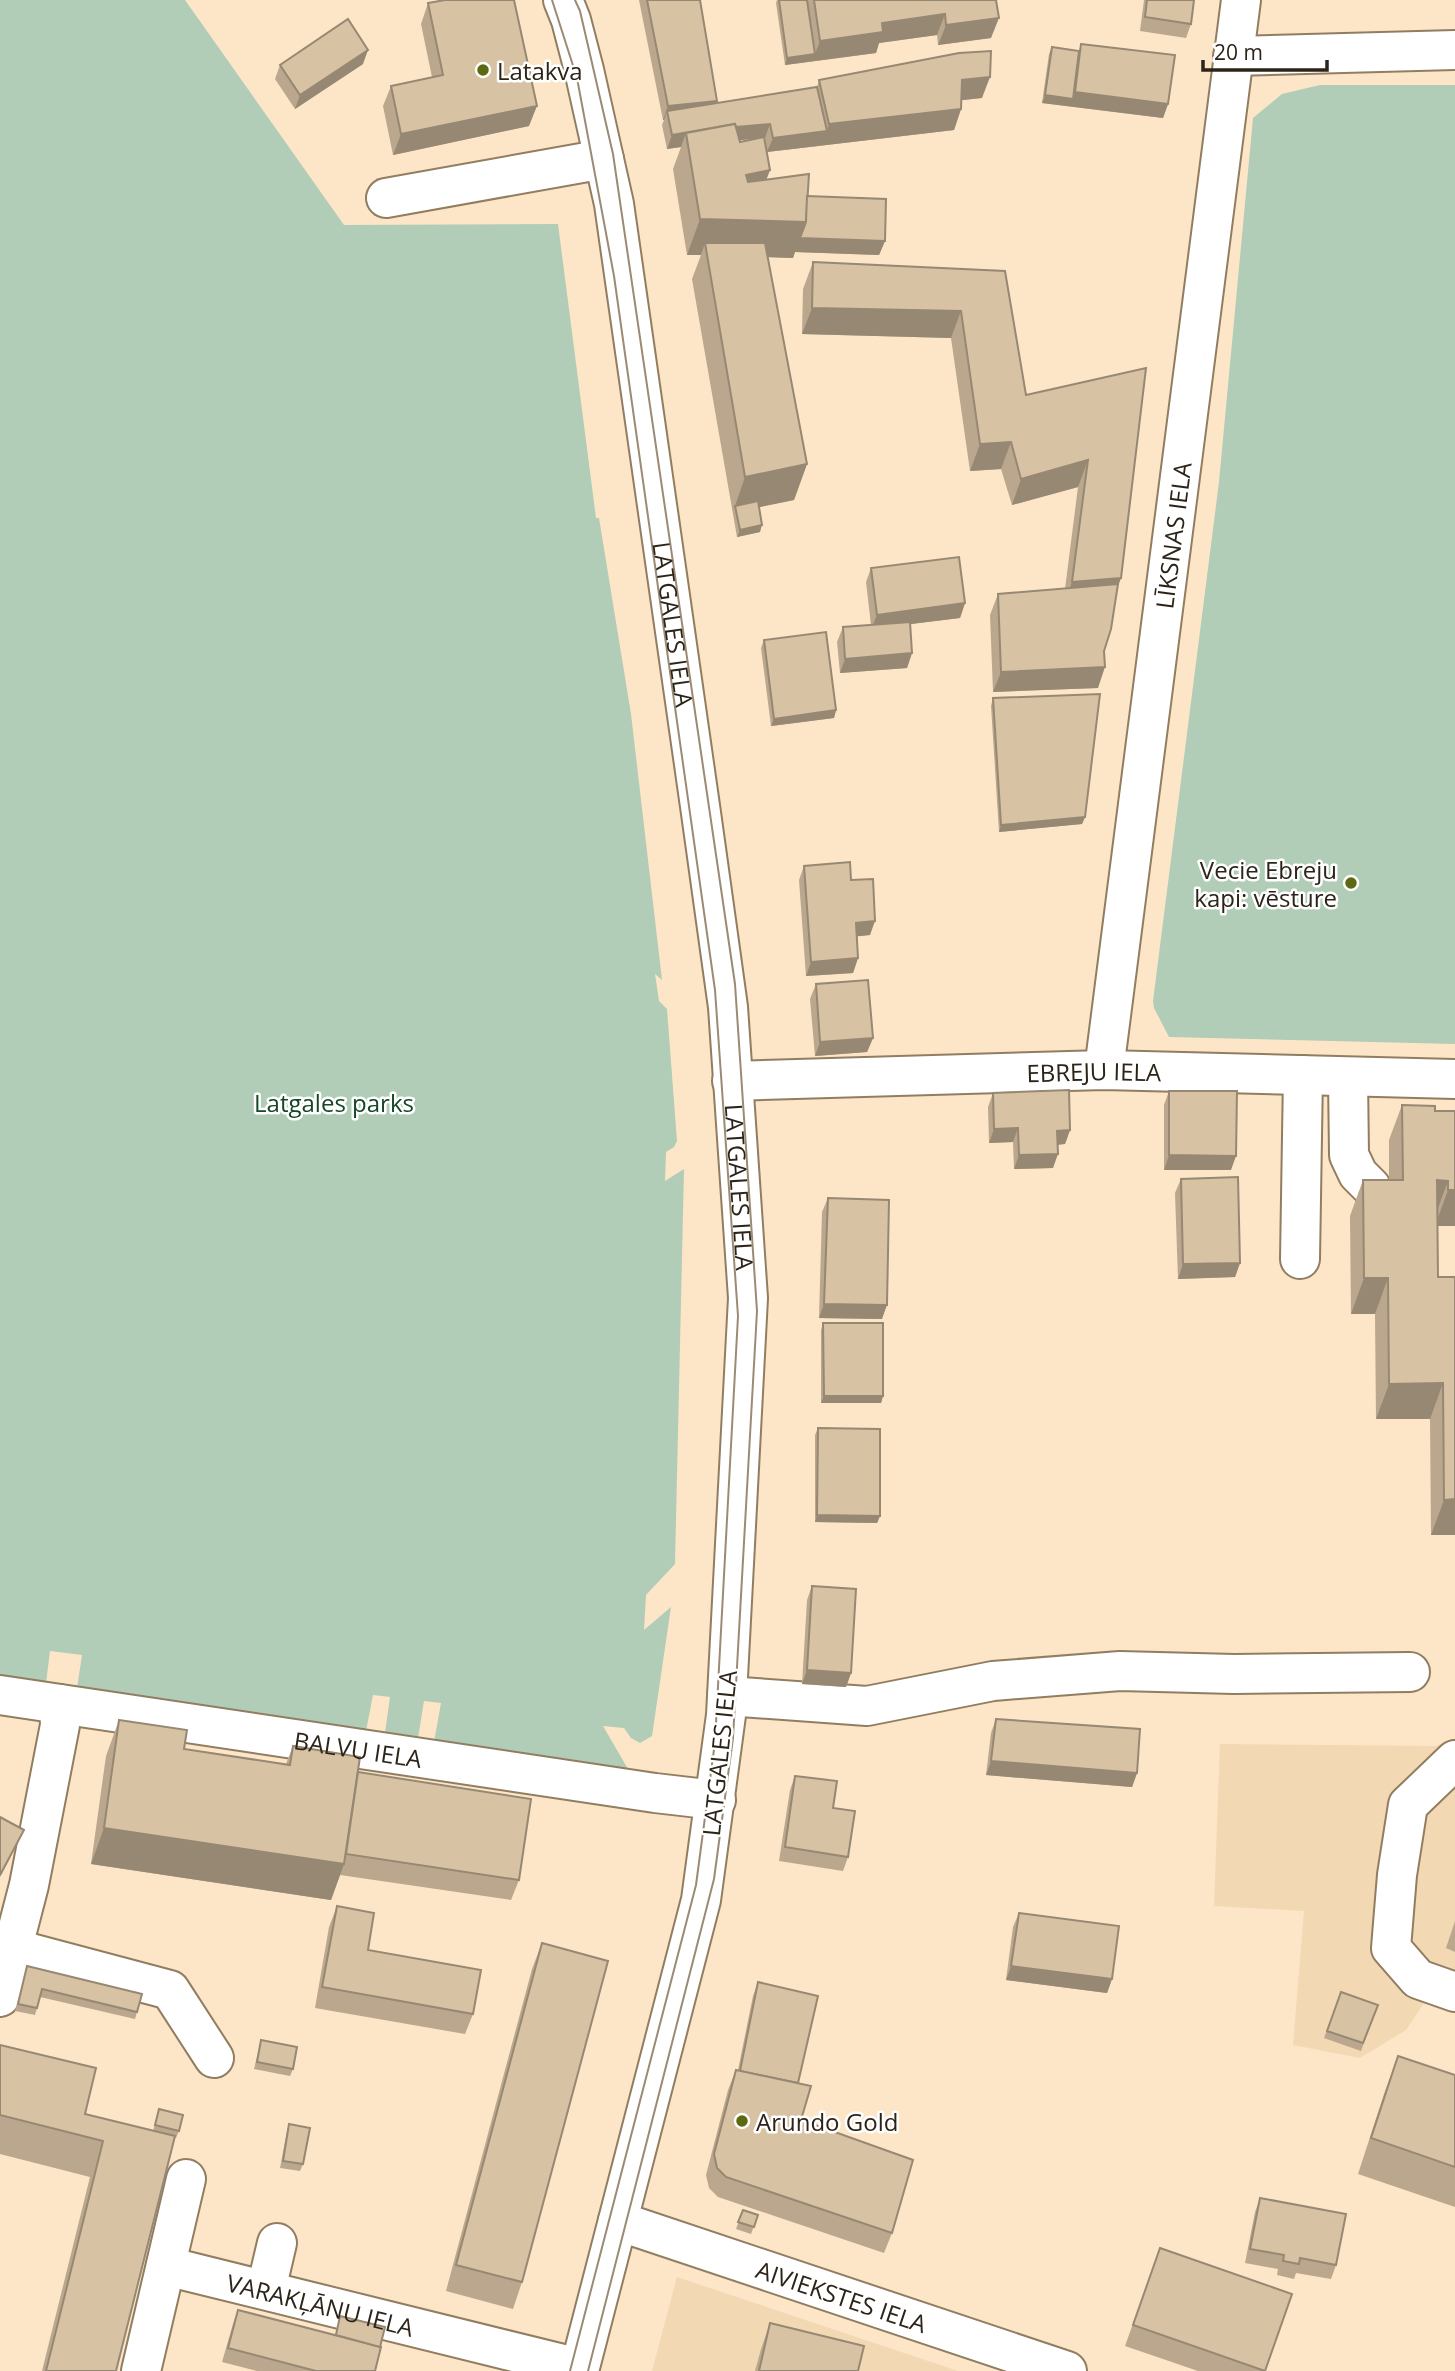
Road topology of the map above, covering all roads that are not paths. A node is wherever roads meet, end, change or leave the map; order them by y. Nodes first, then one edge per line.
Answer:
1 (563, 0) edge
2 (1241, 0) edge
3 (1455, 50) edge
4 (1233, 56) junction
5 (604, 159) junction
6 (387, 198) dead end
7 (1104, 1070) junction
8 (1303, 1075) junction
9 (1348, 1076) junction
10 (1455, 1079) edge
11 (732, 1080) junction
12 (1371, 1186) edge
13 (1300, 1259) dead end
14 (1410, 1672) dead end
15 (0, 1695) edge
16 (727, 1696) junction
17 (59, 1704) junction
18 (1455, 1760) edge
19 (716, 1800) junction
20 (12, 1948) junction
21 (1455, 1992) edge
22 (0, 1997) edge
23 (214, 2058) dead end
24 (186, 2179) dead end
25 (618, 2221) junction
26 (277, 2242) dead end
27 (166, 2266) junction
28 (266, 2290) junction
29 (1046, 2368) edge
30 (579, 2370) edge
31 (141, 2371) edge

1 - 5 street, LATGALES IELA
2 - 4 street, LĪKSNAS IELA
3 - 4 street
4 - 7 street, LĪKSNAS IELA
5 - 6 street
5 - 11 street, LATGALES IELA
7 - 8 street, EBREJU IELA
7 - 11 street, EBREJU IELA
8 - 9 street, EBREJU IELA
8 - 13 street
9 - 10 street, EBREJU IELA
9 - 12 street
11 - 16 street, LATGALES IELA
14 - 16 street
15 - 17 street, BALVU IELA
16 - 19 street, LATGALES IELA
17 - 19 street, BALVU IELA
17 - 20 street
18 - 21 street
19 - 25 street, LATGALES IELA
20 - 22 street
20 - 23 street
24 - 27 street
25 - 29 street, AIVIEKSTES IELA
25 - 30 street, LATGALES IELA
26 - 28 street
27 - 28 street, VARAKĻĀNU IELA
27 - 31 street
28 - 30 street, VARAKĻĀNU IELA

